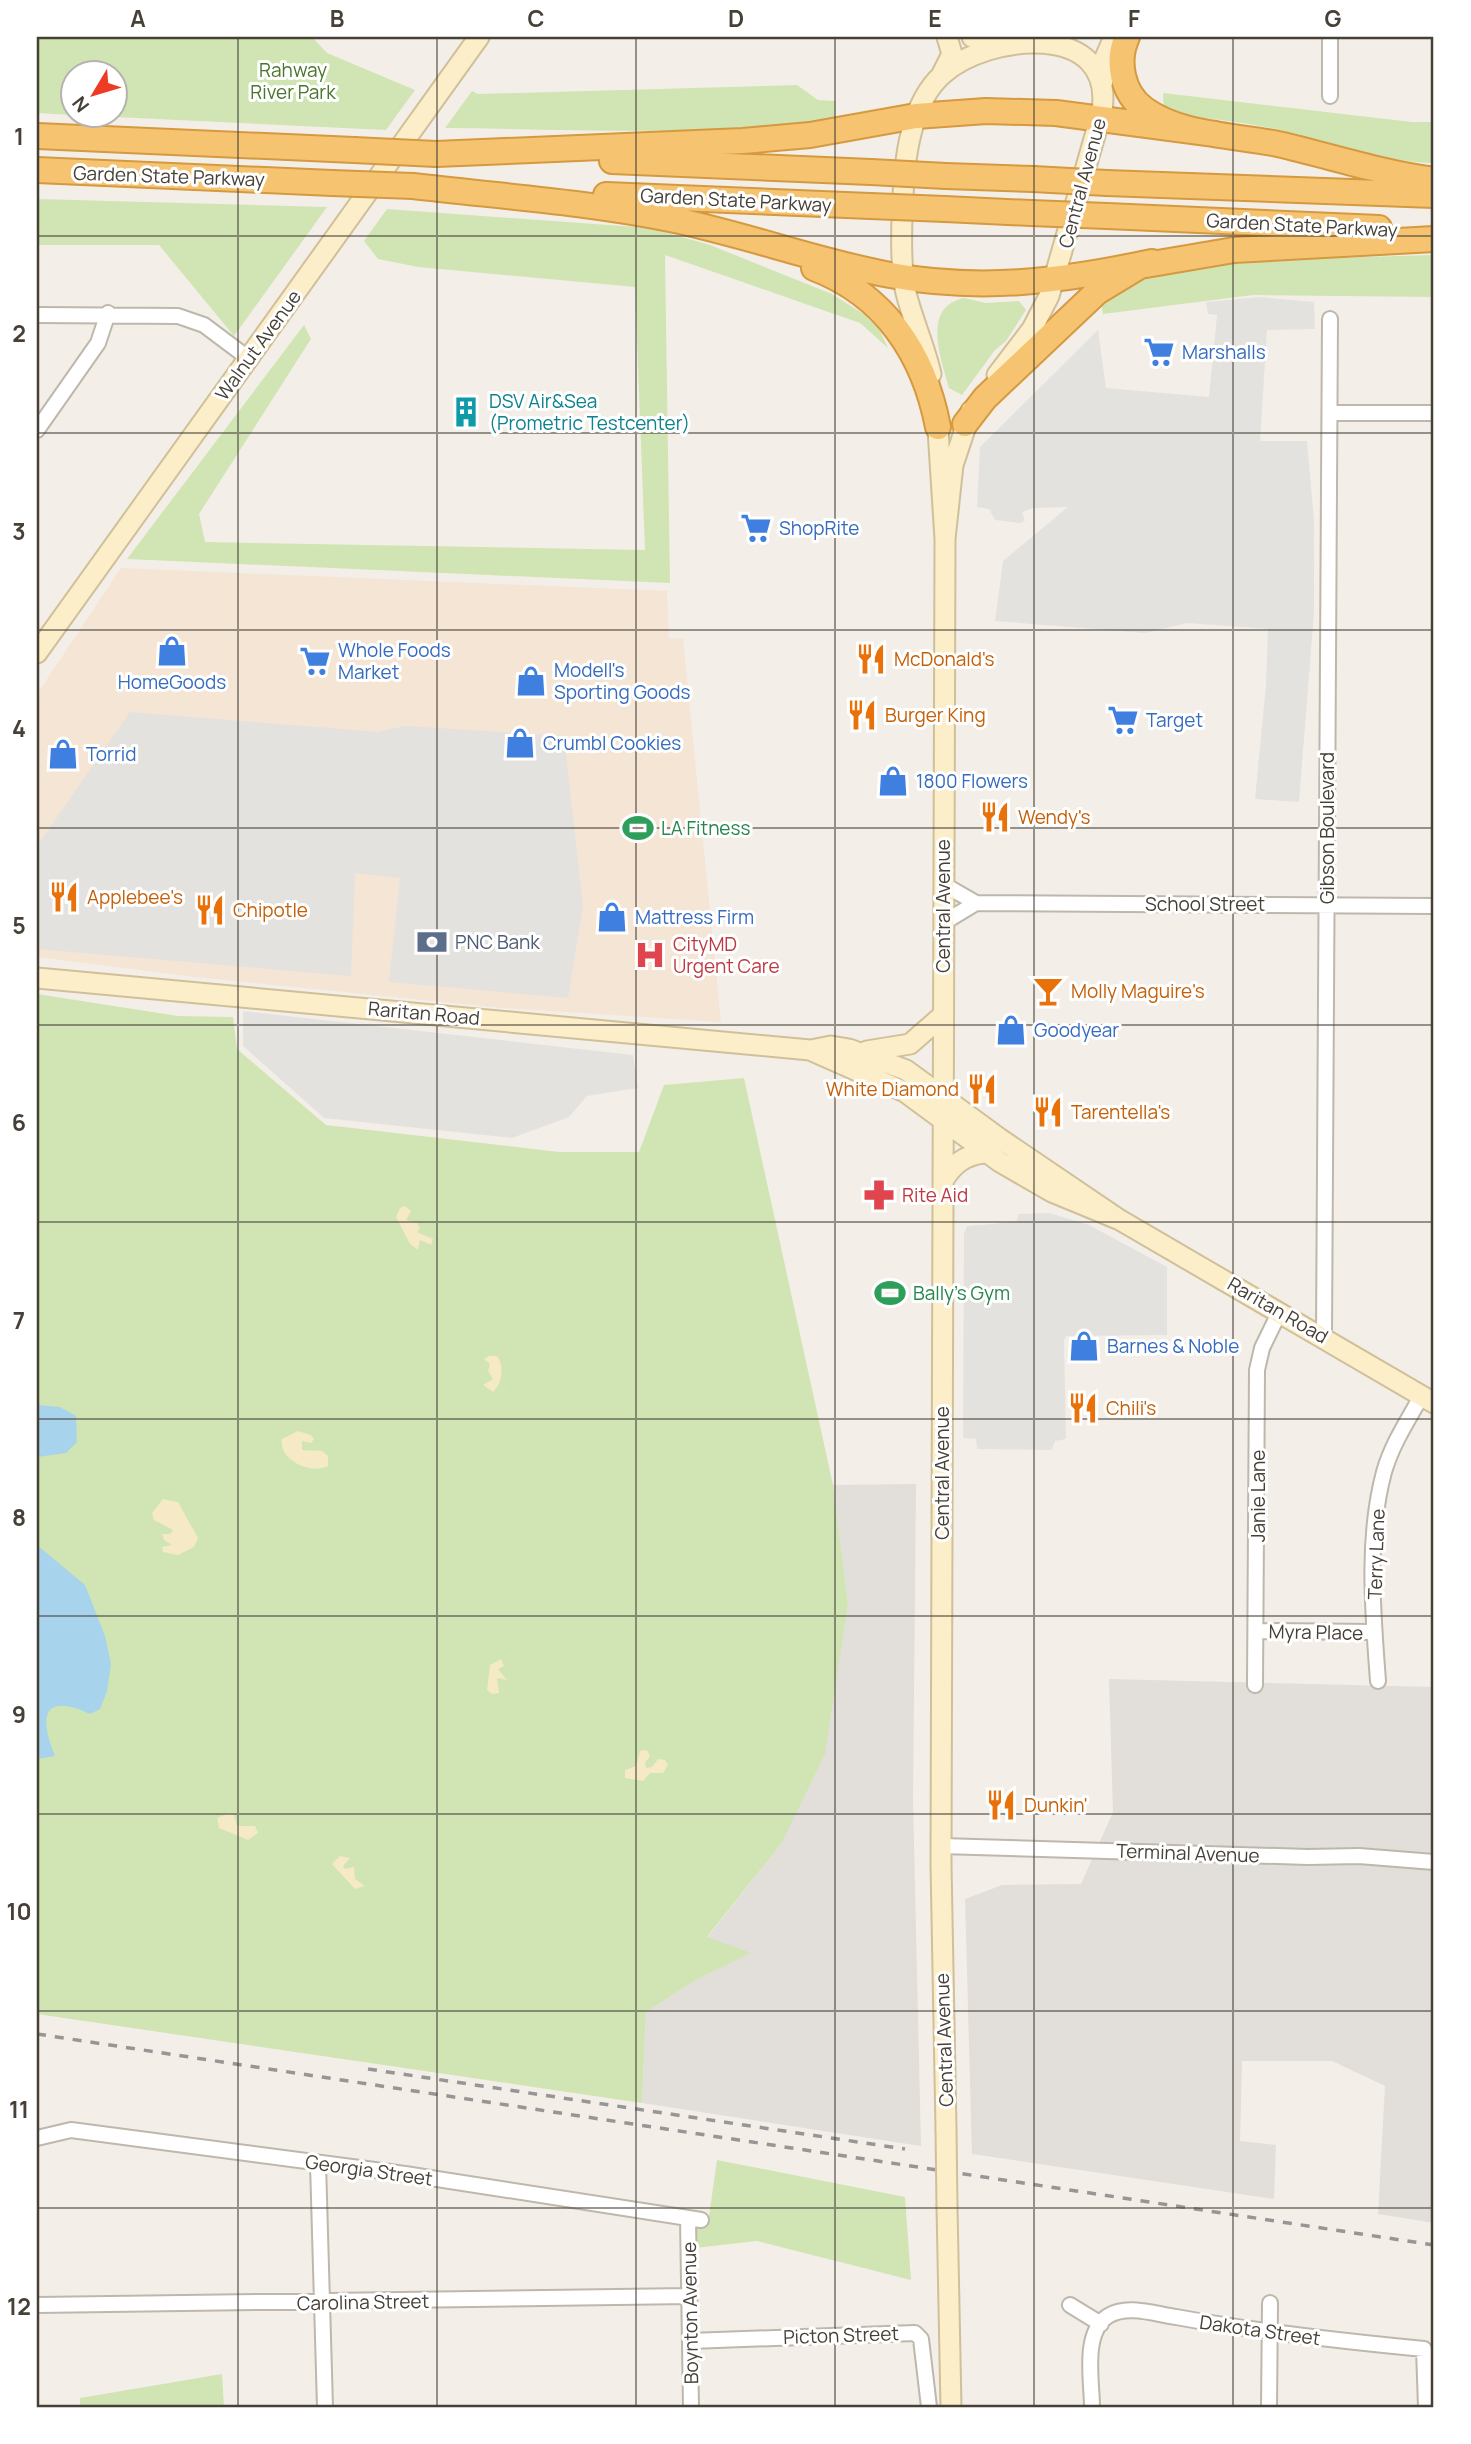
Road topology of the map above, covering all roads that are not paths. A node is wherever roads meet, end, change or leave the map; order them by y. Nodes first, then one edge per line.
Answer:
1 (479, 37) edge
2 (947, 37) edge
3 (972, 37) edge
4 (1058, 37) edge
5 (1114, 37) edge
6 (1127, 37) edge
7 (1330, 37) edge
8 (1018, 45) junction
9 (939, 78) junction
10 (1103, 93) junction
11 (1330, 96) dead end
12 (916, 116) junction
13 (1099, 120) junction
14 (1215, 134) junction
15 (37, 136) edge
16 (436, 153) junction
17 (37, 170) edge
18 (1434, 180) edge
19 (413, 186) junction
20 (1434, 195) edge
21 (1434, 230) edge
22 (1434, 239) edge
23 (773, 247) junction
24 (1152, 262) junction
25 (903, 277) junction
26 (1054, 281) junction
27 (108, 313) junction
28 (37, 315) edge
29 (1330, 319) dead end
30 (248, 358) junction
31 (1330, 413) junction
32 (1434, 413) edge
33 (965, 424) junction
34 (938, 427) junction
35 (37, 430) edge
36 (945, 539) junction
37 (37, 650) edge
38 (943, 884) junction
39 (976, 903) junction
40 (1326, 905) junction
41 (1434, 906) edge
42 (943, 923) junction
43 (37, 978) edge
44 (942, 1016) junction
45 (810, 1050) junction
46 (858, 1051) junction
47 (943, 1096) junction
48 (943, 1120) junction
49 (984, 1153) junction
50 (943, 1181) junction
51 (1120, 1220) junction
52 (1280, 1311) junction
53 (1324, 1336) junction
54 (1428, 1399) edge
55 (1257, 1631) junction
56 (1374, 1632) junction
57 (1378, 1681) dead end
58 (1255, 1685) dead end
59 (941, 1846) junction
60 (1434, 1862) edge
61 (37, 2138) edge
62 (318, 2163) junction
63 (695, 2219) joint
64 (690, 2296) junction
65 (322, 2303) junction
66 (1270, 2303) dead end
67 (37, 2305) edge
68 (1070, 2305) dead end
69 (1101, 2323) junction
70 (1269, 2334) junction
71 (690, 2341) junction
72 (325, 2407) edge
73 (691, 2407) edge
74 (929, 2407) edge
75 (951, 2407) edge
76 (1092, 2407) edge
77 (1269, 2407) edge
78 (1426, 2407) edge

1 - 30 main road, Walnut Avenue
2 - 9 main road
3 - 8 main road
4 - 8 main road
5 - 10 main road
6 - 14 highway
7 - 11 street
8 - 9 main road, Central Avenue
8 - 10 main road, Central Avenue
9 - 12 main road, Central Avenue
10 - 13 main road, Central Avenue
12 - 13 highway
12 - 16 highway
12 - 25 main road, Central Avenue
13 - 14 highway
13 - 26 main road, Central Avenue
14 - 18 highway
15 - 16 highway, Garden State Parkway, bridge
16 - 20 highway, Garden State Parkway, bridge
17 - 19 highway, Garden State Parkway, bridge
19 - 21 highway, Garden State Parkway, bridge
19 - 23 highway
22 - 24 highway
23 - 25 highway
23 - 34 highway
24 - 26 highway
24 - 33 highway
25 - 26 highway
25 - 34 main road, Central Avenue
26 - 33 main road, Central Avenue
27 - 28 street
27 - 30 street
27 - 35 street
29 - 31 street, Gibson Boulevard
30 - 37 main road, Walnut Avenue
31 - 32 street
31 - 40 street, Gibson Boulevard
33 - 36 main road, Central Avenue
34 - 36 main road, Central Avenue
36 - 38 main road, Central Avenue
38 - 39 street, School Street
38 - 42 main road, Central Avenue
39 - 40 street, School Street
39 - 42 street
40 - 41 street, School Street
40 - 53 street, Gibson Boulevard
42 - 44 main road, Central Avenue
43 - 45 main road, Raritan Road
44 - 46 main road
44 - 47 main road, Central Avenue
45 - 46 main road, Raritan Road
45 - 48 main road, Raritan Road
46 - 47 main road, Raritan Road
47 - 48 main road, Central Avenue
47 - 51 main road, Raritan Road
48 - 49 main road, Raritan Road
48 - 50 main road, Central Avenue
49 - 50 main road
49 - 51 main road, Raritan Road
50 - 59 main road, Central Avenue
51 - 52 main road, Raritan Road
52 - 53 main road, Raritan Road
52 - 55 street, Janie Lane
53 - 54 main road, Raritan Road
54 - 56 street, Terry Lane
55 - 56 street, Myra Place
55 - 58 street, Janie Lane
56 - 57 street, Terry Lane
59 - 60 street, Terminal Avenue
59 - 75 main road, Central Avenue, bridge
61 - 62 street, Georgia Street
62 - 63 street, Georgia Street
62 - 65 street
63 - 64 street, Boynton Avenue
64 - 65 street, Carolina Street
64 - 71 street, Boynton Avenue
65 - 67 street, Carolina Street
65 - 72 street
66 - 70 street
68 - 69 street
69 - 70 street, Dakota Street
69 - 76 street
70 - 77 street
70 - 78 street, Dakota Street
71 - 73 street, Boynton Avenue
71 - 74 street, Picton Street

